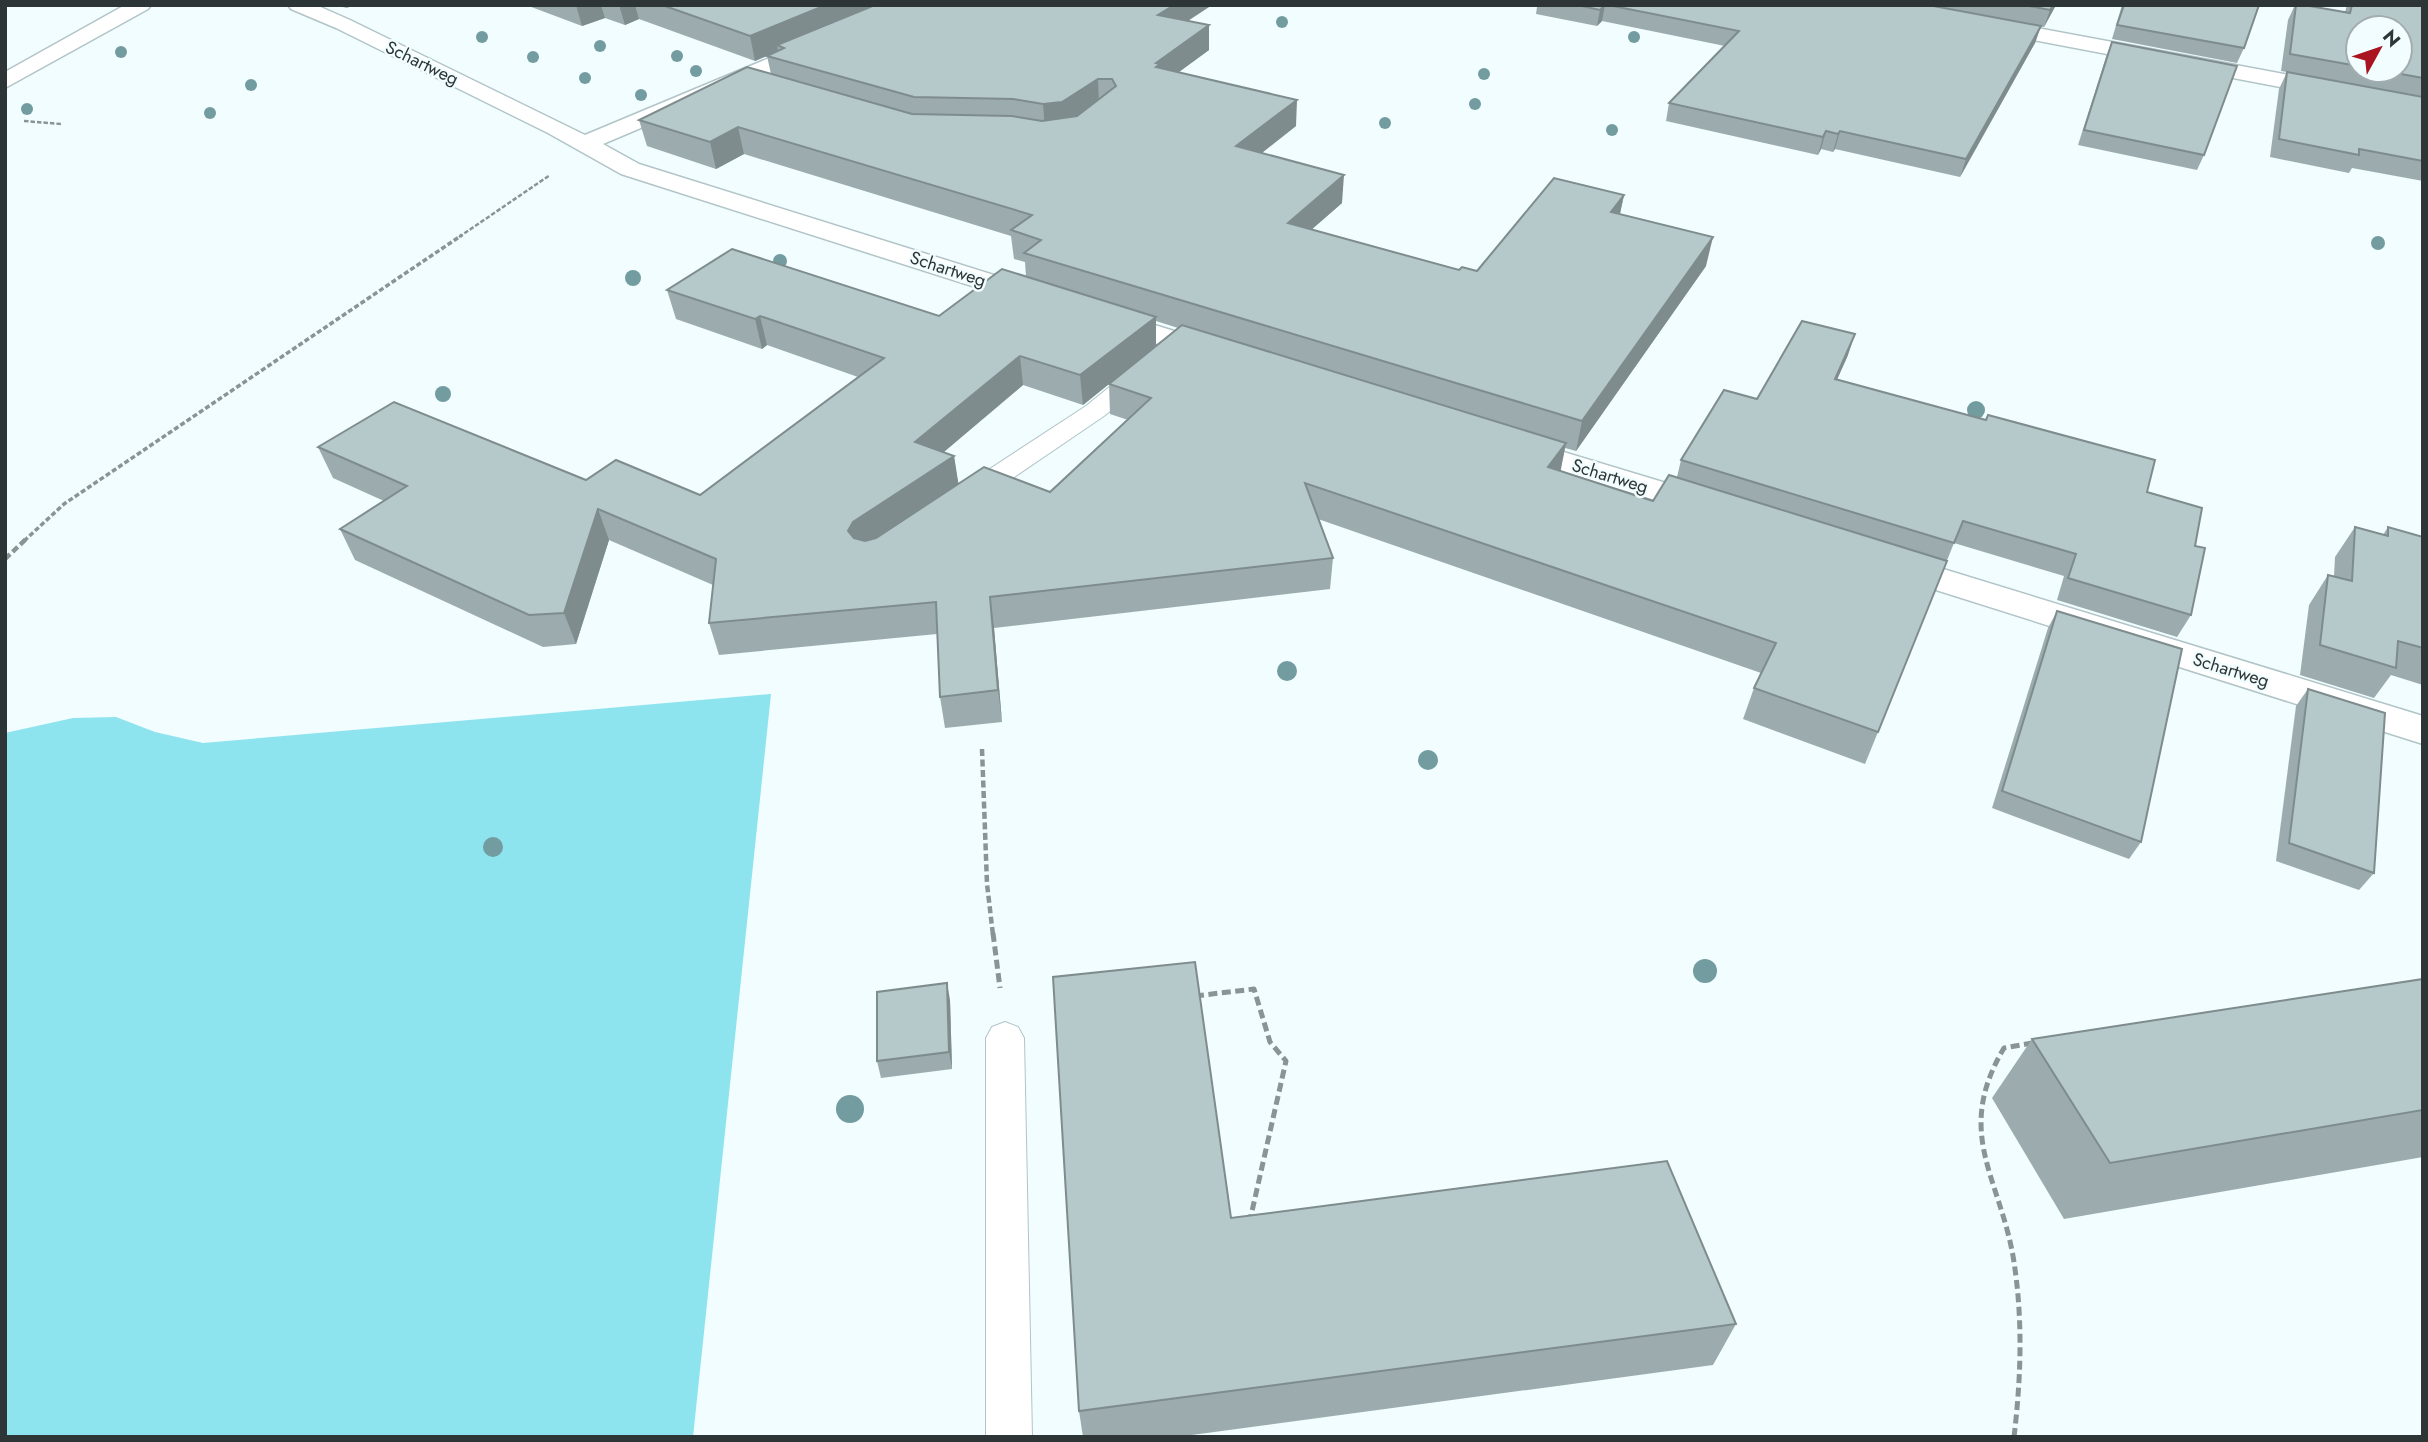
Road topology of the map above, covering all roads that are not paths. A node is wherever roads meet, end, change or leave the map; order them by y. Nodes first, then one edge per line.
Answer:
1 (141, 5) edge
2 (298, 5) edge
3 (915, 5) edge
4 (1880, 5) edge
5 (738, 79) junction
6 (5, 81) edge
7 (770, 90) edge
8 (2423, 107) edge
9 (594, 148) junction
10 (1180, 342) junction
11 (1247, 363) edge
12 (1486, 437) edge
13 (949, 508) edge
14 (1737, 515) edge
15 (1868, 556) edge
16 (2423, 730) edge
17 (1005, 1038) road end
18 (1010, 1437) edge

1 - 6 street
2 - 9 street, Schartweg
3 - 5 street
4 - 8 street
5 - 7 lane
5 - 9 street
9 - 10 street, Schartweg
10 - 11 street, Schartweg
10 - 13 lane
12 - 14 street, Schartweg
15 - 16 street, Schartweg
17 - 18 lane

